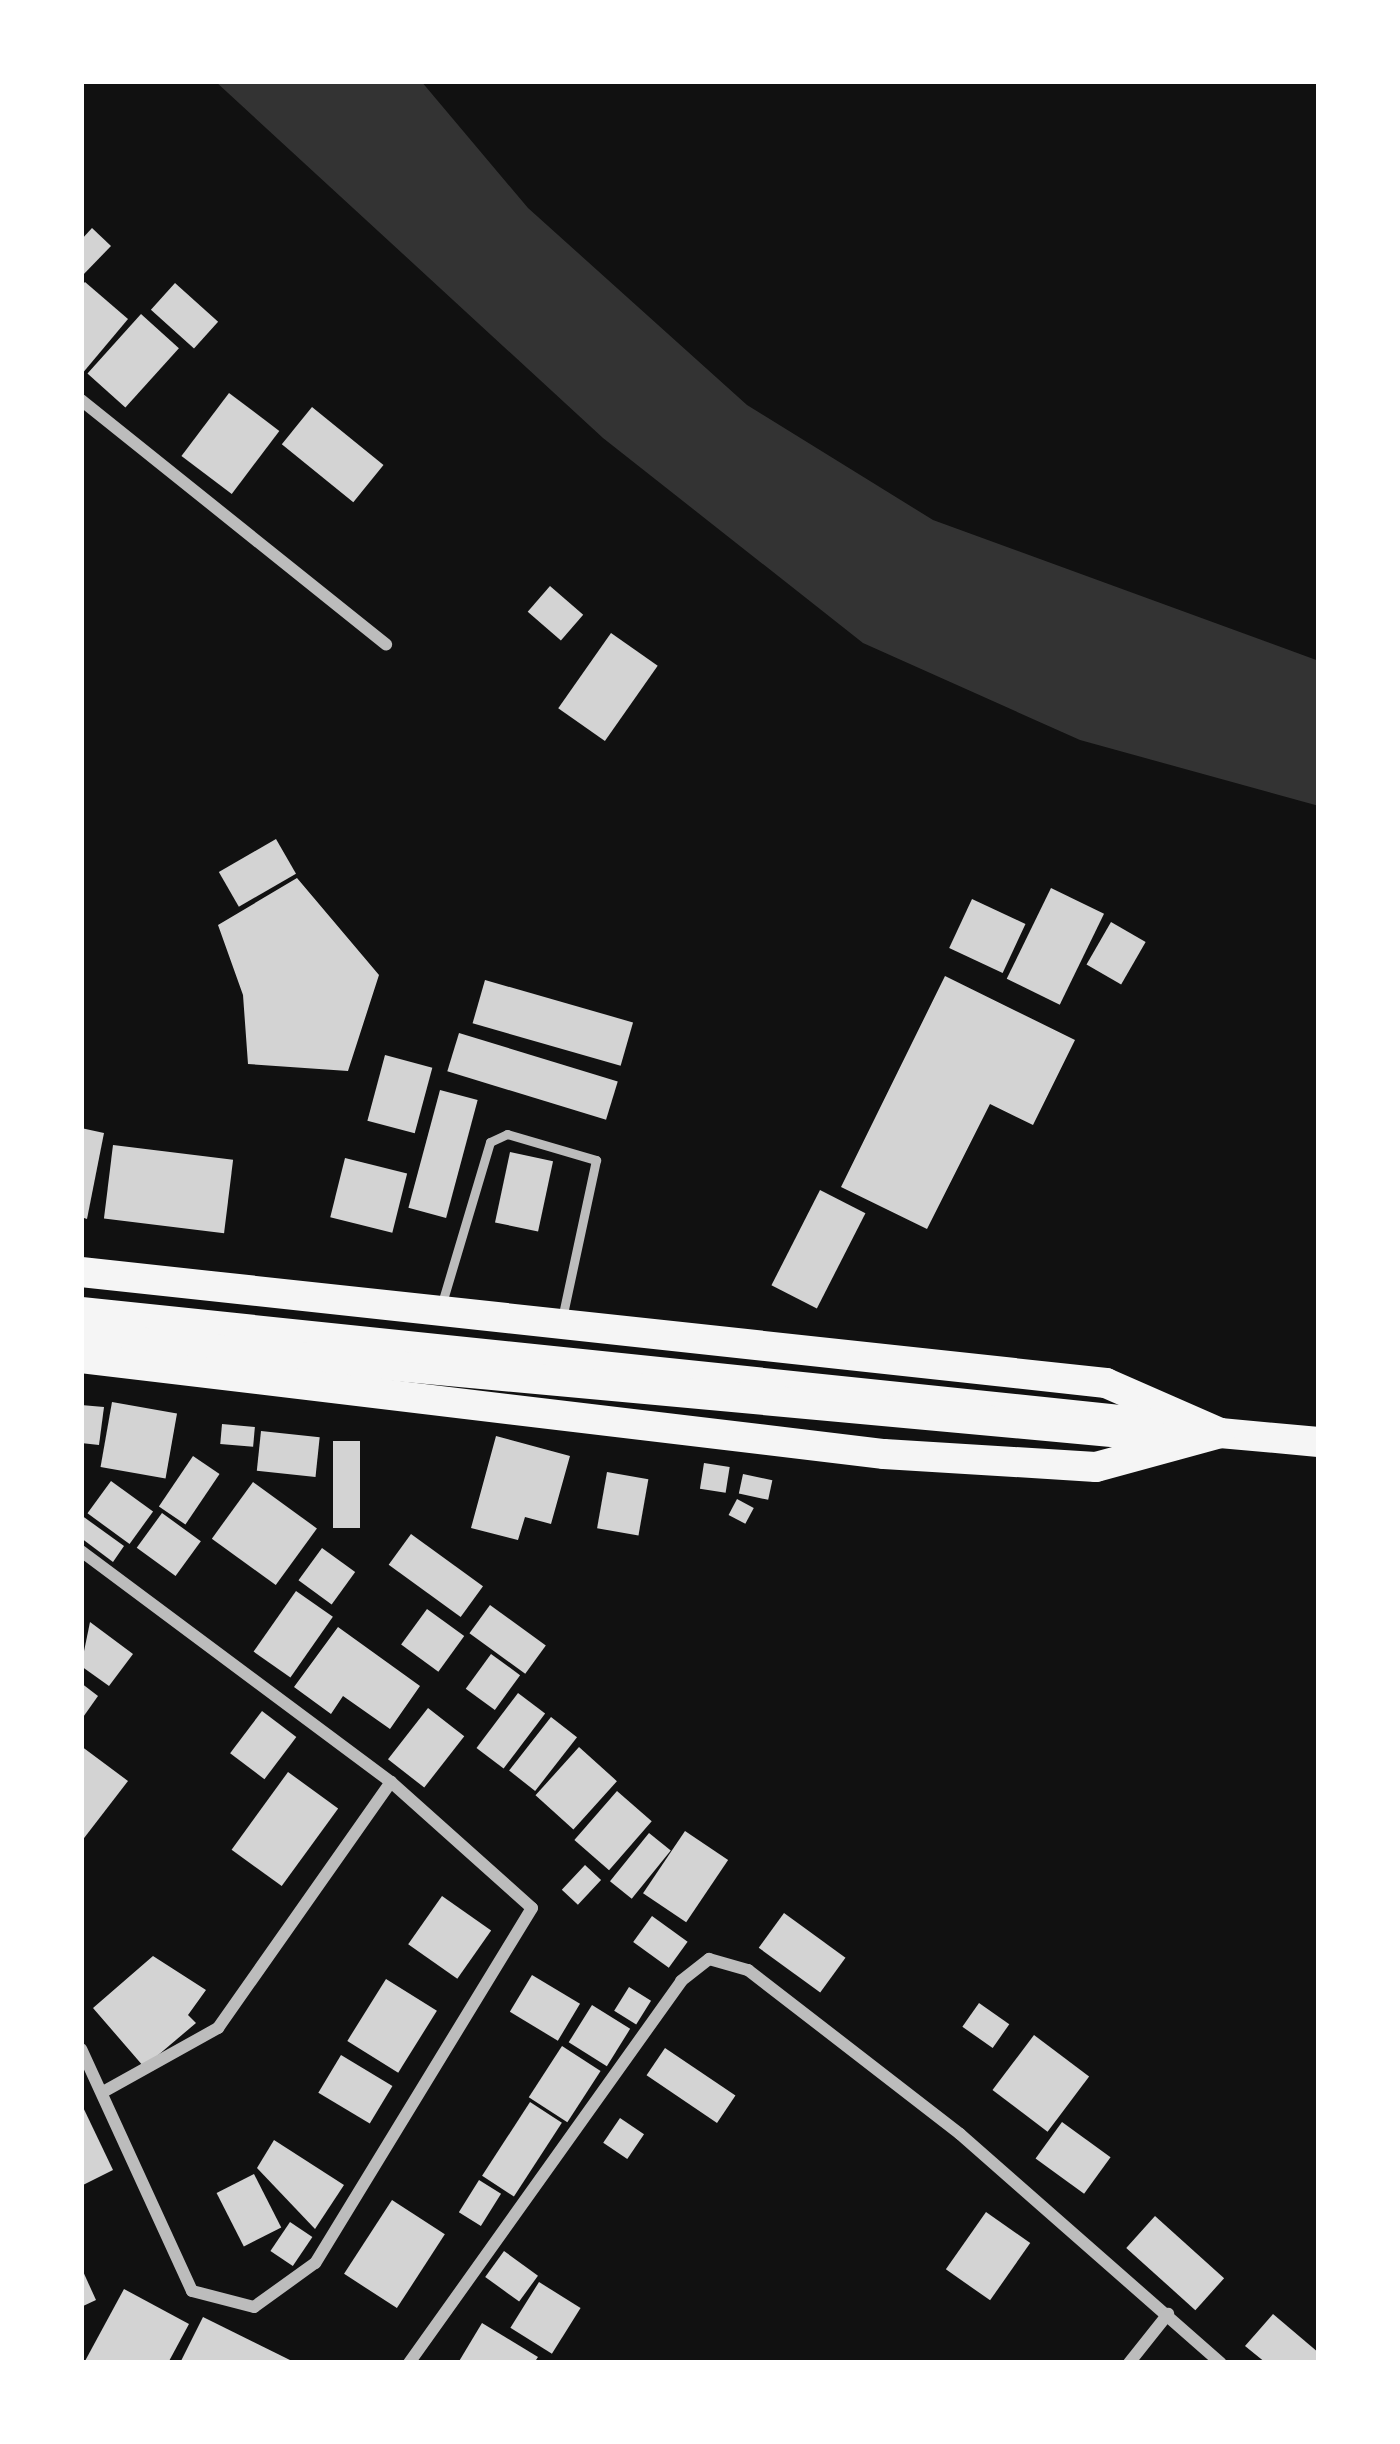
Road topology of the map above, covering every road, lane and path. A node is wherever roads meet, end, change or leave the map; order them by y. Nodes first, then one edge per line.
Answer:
1 (81, 400) edge
2 (386, 644) dead end
3 (81, 1272) edge
4 (440, 1310) junction
5 (81, 1312) edge
6 (560, 1323) junction
7 (81, 1337) edge
8 (81, 1358) edge
9 (1220, 1433) junction
10 (1319, 1442) edge
11 (81, 1551) edge
12 (391, 1782) junction
13 (81, 2049) edge
14 (104, 2092) junction
15 (1168, 2314) junction
16 (409, 2363) edge
17 (1130, 2363) edge
18 (1221, 2363) edge

1 - 2 street
3 - 4 main road
4 - 6 main road
4 - 6 lane
5 - 9 main road
6 - 9 main road
7 - 9 main road
8 - 9 main road
9 - 10 main road
11 - 12 street
12 - 14 street
12 - 14 street
13 - 14 street
15 - 16 street
15 - 17 street
15 - 18 street

